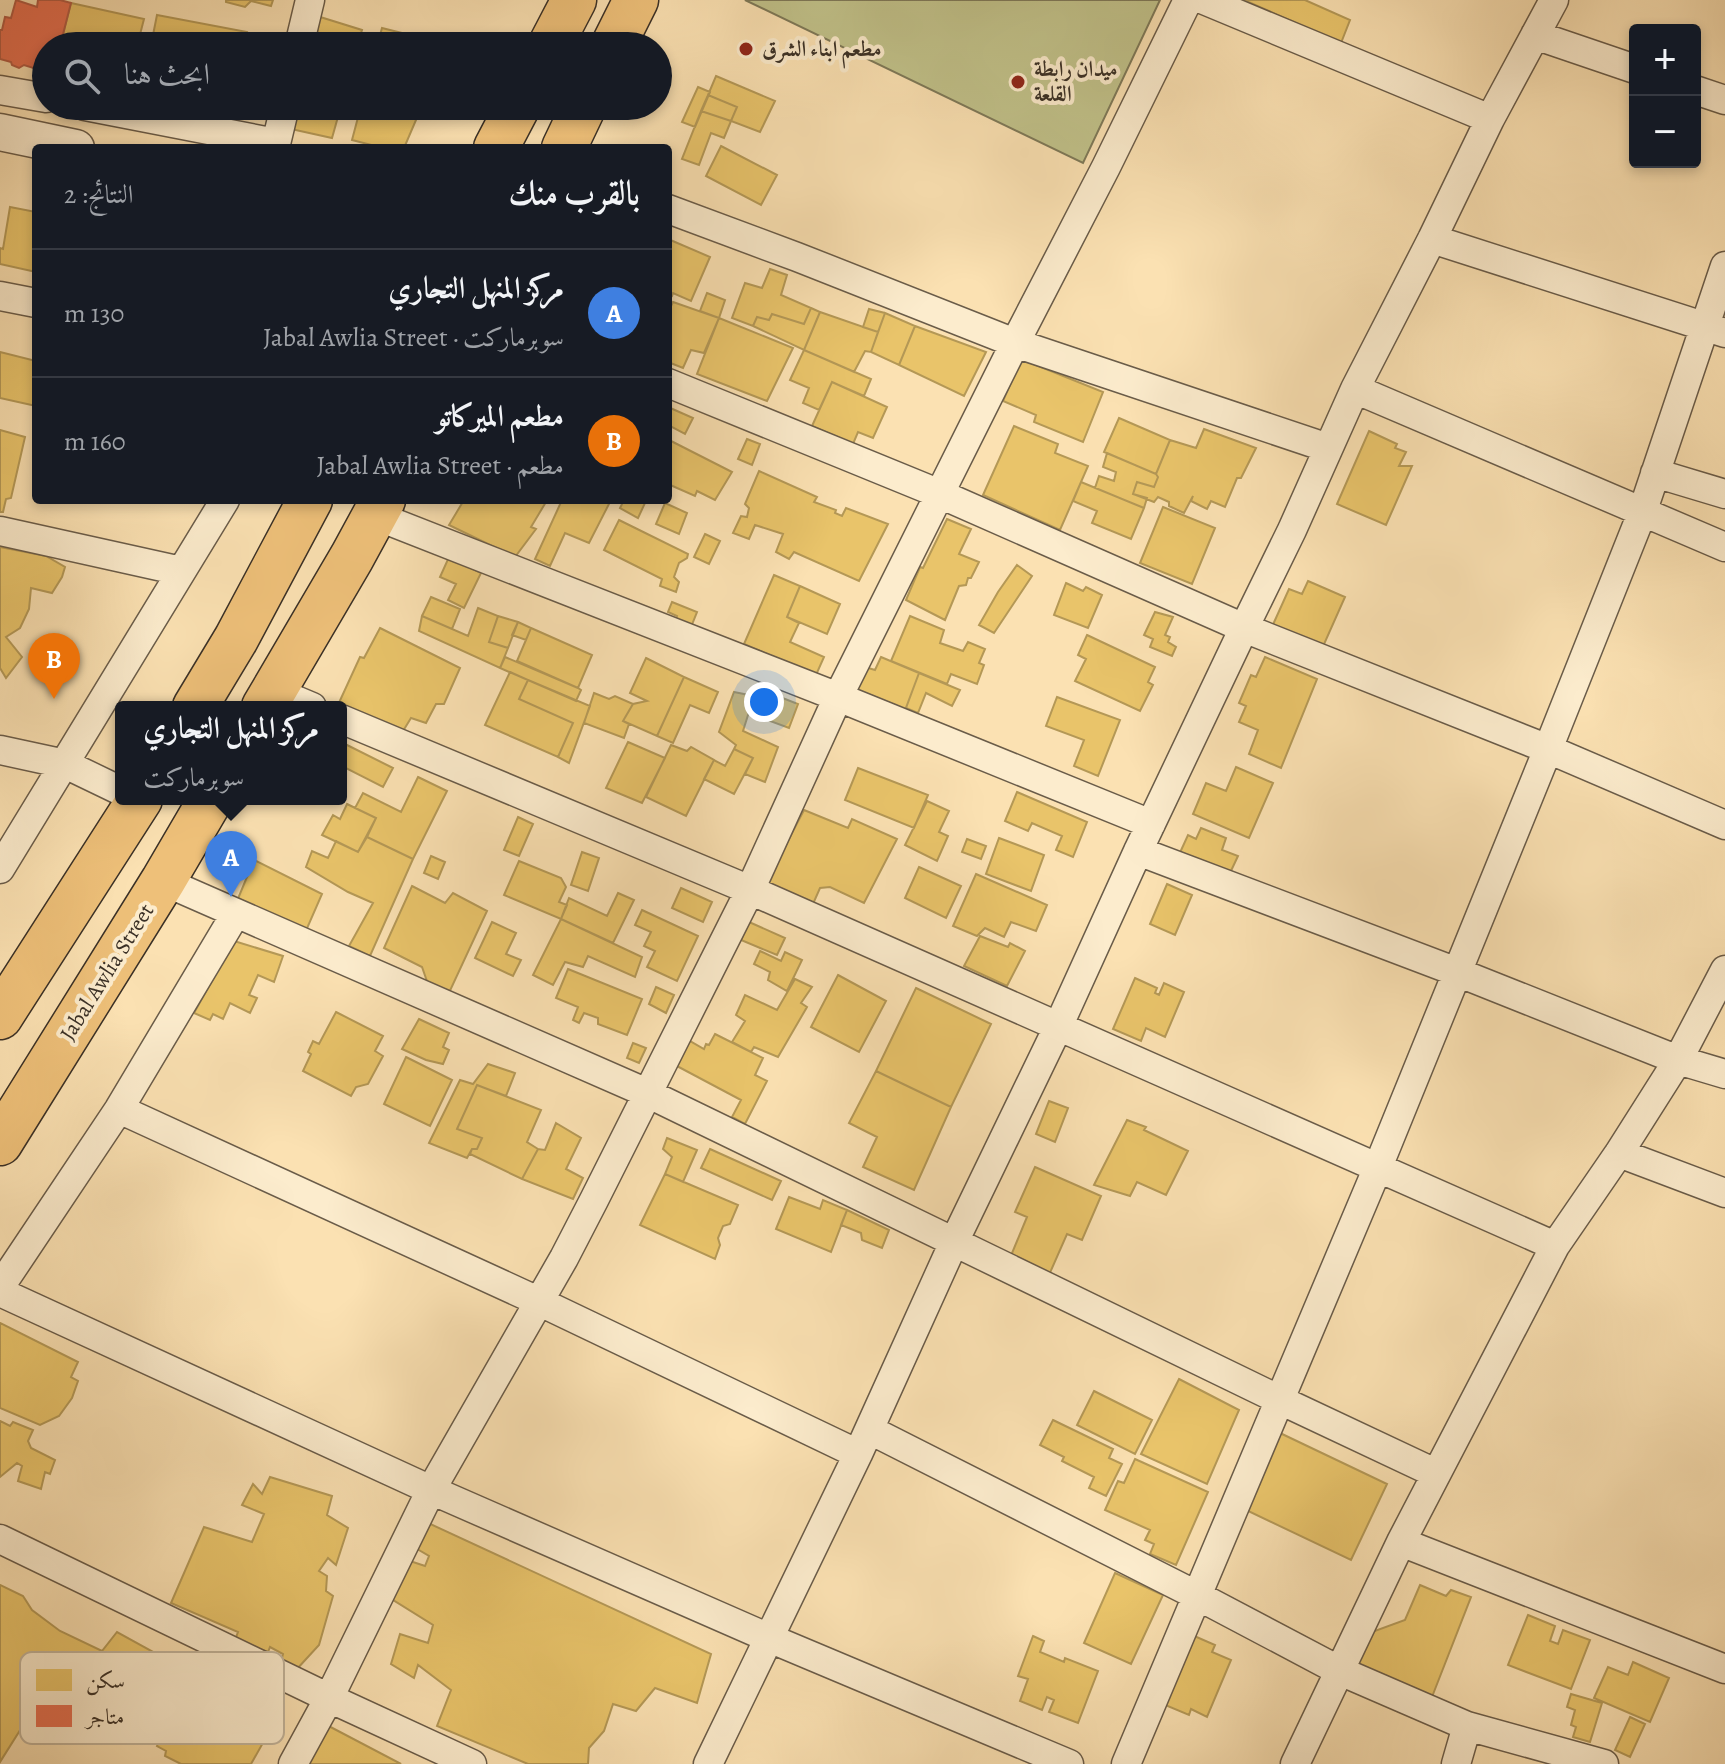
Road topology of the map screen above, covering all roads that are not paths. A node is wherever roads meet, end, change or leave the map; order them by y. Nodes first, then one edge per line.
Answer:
1 (310, 0) edge
2 (574, 0) edge
3 (636, 0) edge
4 (1188, 0) edge
5 (1204, 0) edge
6 (1554, 0) edge
7 (302, 32) edge
8 (557, 32) edge
9 (620, 32) edge
10 (1535, 35) junction
11 (1629, 67) edge
12 (0, 90) edge
13 (1701, 92) edge
14 (32, 96) edge
15 (1725, 100) edge
16 (1490, 119) junction
17 (152, 120) edge
18 (282, 120) edge
19 (511, 120) edge
20 (577, 120) edge
21 (0, 132) edge
22 (57, 144) edge
23 (266, 144) edge
24 (276, 144) edge
25 (498, 144) edge
26 (566, 144) edge
27 (672, 210) edge
28 (1432, 239) junction
29 (1725, 266) edge
30 (0, 296) edge
31 (32, 302) edge
32 (1715, 330) edge
33 (1015, 343) junction
34 (672, 385) edge
35 (1355, 389) junction
36 (1328, 448) junction
37 (1655, 473) junction
38 (940, 494) junction
39 (1725, 494) edge
40 (223, 504) edge
41 (308, 504) edge
42 (378, 508) edge
43 (1642, 513) junction
44 (0, 531) edge
45 (1725, 547) edge
46 (181, 571) junction
47 (1244, 628) junction
48 (838, 697) junction
49 (199, 701) edge
50 (283, 701) edge
51 (347, 722) edge
52 (1548, 749) junction
53 (0, 750) edge
54 (65, 764) junction
55 (115, 788) edge
56 (135, 805) edge
57 (207, 805) edge
58 (1151, 824) junction
59 (1725, 825) edge
60 (1138, 851) junction
61 (0, 869) edge
62 (163, 881) junction
63 (750, 890) junction
64 (236, 913) junction
65 (1725, 970) edge
66 (1457, 972) junction
67 (0, 1017) edge
68 (1058, 1027) junction
69 (1678, 1060) junction
70 (1725, 1074) edge
71 (647, 1093) junction
72 (119, 1109) junction
73 (0, 1143) edge
74 (1619, 1153) junction
75 (1378, 1167) junction
76 (1725, 1193) edge
77 (954, 1242) junction
78 (1555, 1246) junction
79 (0, 1289) edge
80 (538, 1301) junction
81 (1280, 1400) junction
82 (864, 1442) junction
83 (1435, 1473) junction
84 (431, 1490) junction
85 (0, 1539) edge
86 (1401, 1542) junction
87 (1198, 1596) junction
88 (769, 1638) junction
89 (234, 1652) edge
90 (1725, 1669) edge
91 (1340, 1671) junction
92 (284, 1676) edge
93 (329, 1698) junction
94 (1467, 1726) junction
95 (293, 1764) edge
96 (472, 1764) edge
97 (708, 1764) edge
98 (1069, 1764) edge
99 (1126, 1764) edge
100 (1295, 1764) edge
101 (1456, 1764) edge
102 (1604, 1764) edge

1 - 7 street
2 - 8 main road
3 - 9 main road
4 - 33 street
5 - 16 street
6 - 10 street
10 - 11 street
10 - 16 street
12 - 14 street
13 - 15 street
16 - 28 street
17 - 23 street
18 - 24 street
19 - 25 main road
20 - 26 main road
21 - 22 street
27 - 33 street
28 - 32 street
28 - 35 street
29 - 32 street
30 - 31 street
32 - 37 street
33 - 36 street
33 - 38 street
34 - 38 street
35 - 36 street
35 - 43 street
36 - 47 street
37 - 39 street
37 - 43 street
38 - 47 street
38 - 48 street
40 - 46 street
41 - 49 main road
42 - 48 street
42 - 50 main road
43 - 45 street
43 - 52 street
44 - 46 street
46 - 54 street
47 - 52 street
47 - 58 street
48 - 58 street
48 - 63 street
51 - 63 street
52 - 59 street
52 - 66 street
53 - 54 street
54 - 55 street
54 - 61 street
56 - 67 main road
57 - 62 main road, Jabal Awlia Street
58 - 60 street
60 - 66 street
60 - 68 street
62 - 64 street
62 - 73 main road, Jabal Awlia Street
63 - 68 street
63 - 71 street
64 - 71 street
64 - 72 street
65 - 69 street
66 - 69 street
66 - 75 street
68 - 75 street
68 - 77 street
69 - 70 street
69 - 74 street
71 - 77 street
71 - 80 street
72 - 79 street
72 - 80 street
74 - 76 street
74 - 78 street
75 - 78 street
75 - 81 street
77 - 81 street
77 - 82 street
78 - 83 street
79 - 84 street
80 - 82 street
80 - 84 street
81 - 83 street
81 - 87 street
82 - 87 street
82 - 88 street
83 - 86 street
84 - 88 street
84 - 93 street
85 - 89 street
86 - 90 street
86 - 91 street
87 - 91 street
87 - 99 street
88 - 97 street
88 - 98 street
91 - 94 street
91 - 100 street
92 - 93 street
93 - 95 street
93 - 96 street
94 - 101 street
94 - 102 street

